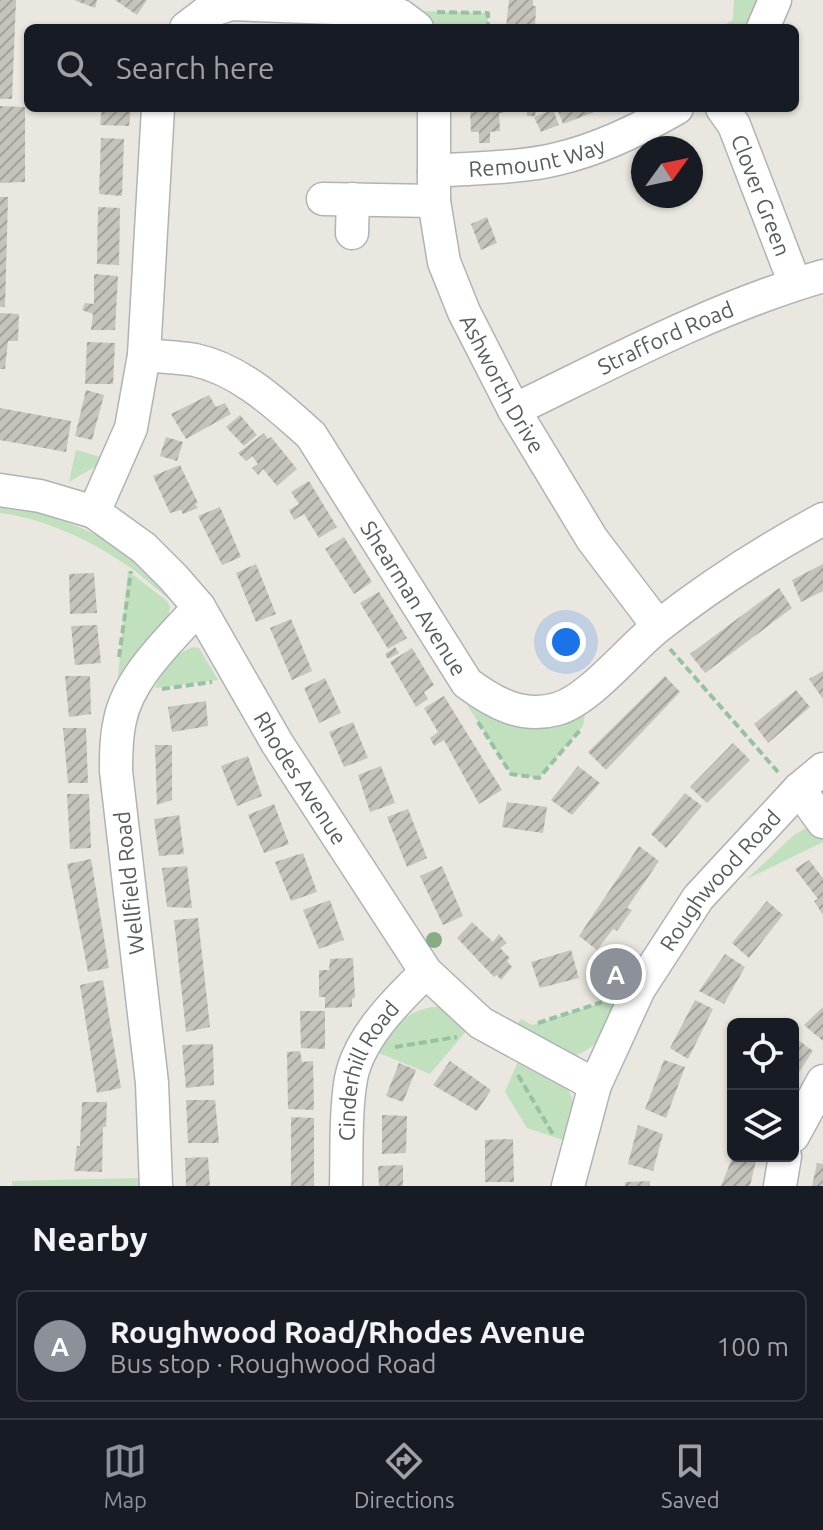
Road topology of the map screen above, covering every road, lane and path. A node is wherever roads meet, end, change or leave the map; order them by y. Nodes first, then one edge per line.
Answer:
1 (775, 0) edge
2 (425, 20) edge
3 (191, 24) edge
4 (488, 24) edge
5 (765, 24) edge
6 (158, 112) edge
7 (434, 112) edge
8 (670, 112) edge
9 (725, 112) edge
10 (434, 186) junction
11 (352, 233) dead end
12 (809, 280) edge
13 (144, 355) junction
14 (514, 410) junction
15 (0, 490) edge
16 (94, 512) junction
17 (823, 519) edge
18 (132, 569) dead end
19 (199, 607) junction
20 (658, 626) junction
21 (222, 681) dead end
22 (130, 694) junction
23 (800, 777) edge
24 (823, 822) edge
25 (426, 972) junction
26 (638, 992) junction
27 (479, 1020) junction
28 (366, 1043) junction
29 (521, 1046) junction
30 (823, 1081) edge
31 (595, 1085) junction
32 (799, 1125) edge
33 (580, 1144) junction
34 (784, 1162) edge
35 (156, 1186) edge
36 (346, 1186) edge
37 (568, 1186) edge
38 (780, 1186) edge

1 - 5 street
2 - 3 street
2 - 4 path
6 - 13 street
7 - 10 street, Ashworth Drive
8 - 10 street, Remount Way
9 - 12 street, Clover Green
10 - 11 street, Remount Way
10 - 14 street, Ashworth Drive
12 - 14 street, Strafford Road
13 - 16 street
13 - 20 street, Shearman Avenue
14 - 20 street, Ashworth Drive
15 - 16 street, Rhodes Avenue
16 - 19 street, Rhodes Avenue
17 - 20 street, Shearman Avenue
18 - 22 path
19 - 22 street, Wellfield Road
19 - 25 street, Rhodes Avenue
20 - 23 path
21 - 22 path
22 - 35 street, Wellfield Road
23 - 24 street
23 - 26 street, Roughwood Road
25 - 27 street, Rhodes Avenue
25 - 28 street, Cinderhill Road
26 - 29 path
26 - 31 street, Roughwood Road
27 - 28 path
27 - 29 street, Rhodes Avenue
28 - 36 street, Cinderhill Road
29 - 31 street, Rhodes Avenue
29 - 33 path
30 - 32 street
31 - 33 street, Roughwood Road
33 - 37 street, Roughwood Road
34 - 38 street

